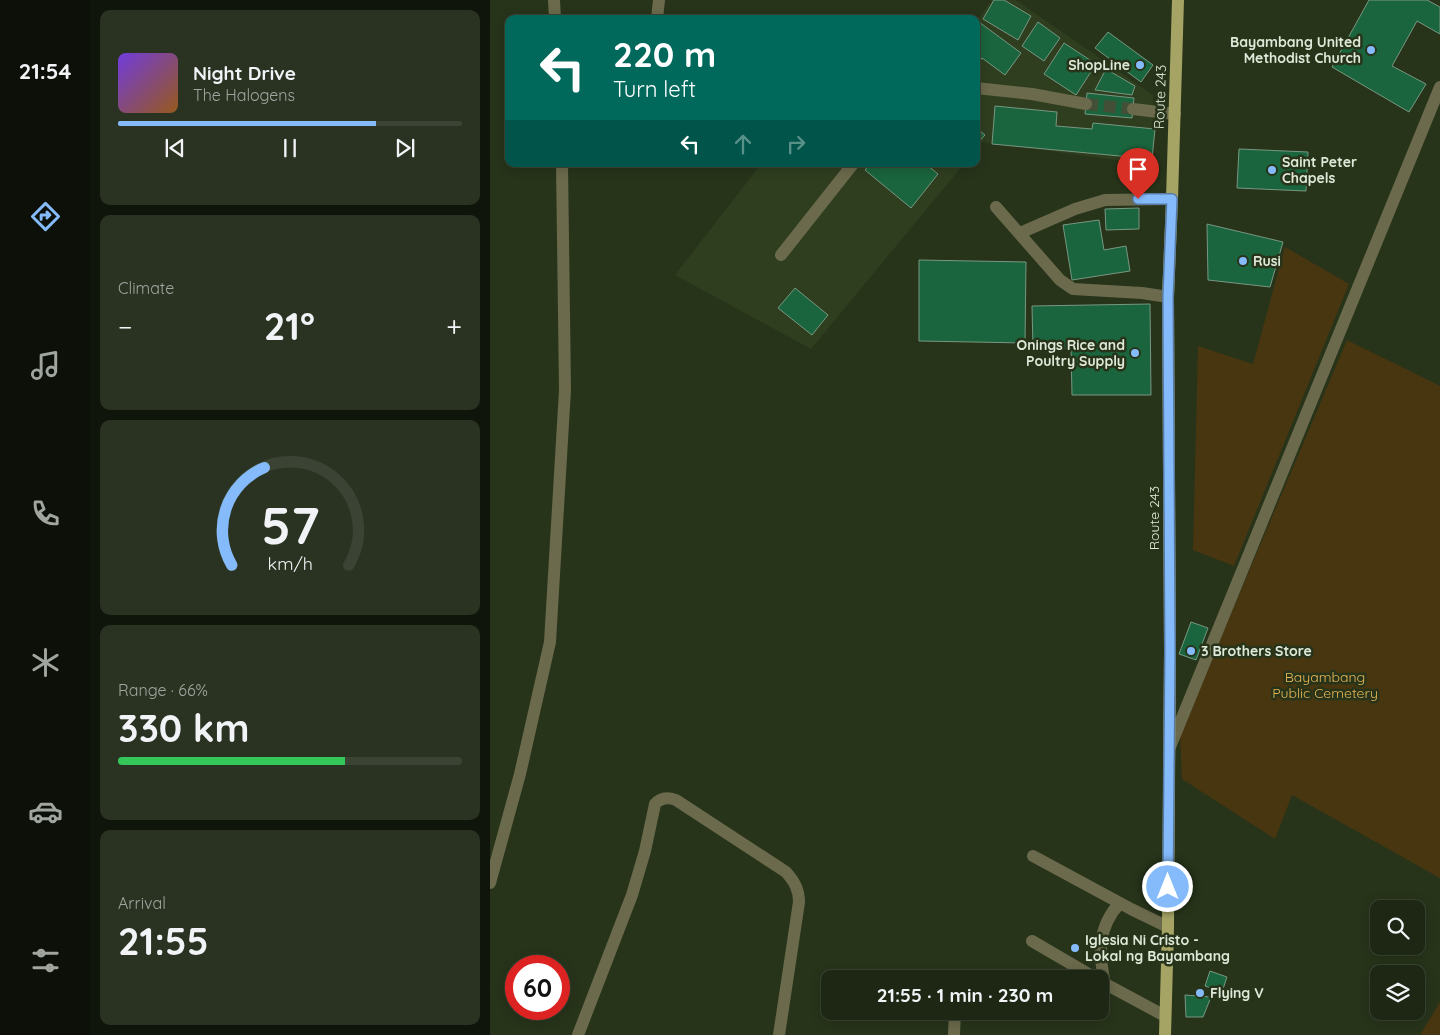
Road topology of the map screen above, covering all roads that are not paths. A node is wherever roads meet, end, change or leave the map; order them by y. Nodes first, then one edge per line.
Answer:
1 (554, 0) edge
2 (659, 0) edge
3 (1178, 0) edge
4 (555, 15) edge
5 (657, 15) edge
6 (1440, 87) edge
7 (980, 88) edge
8 (1086, 104) tunnel mouth
9 (1133, 108) tunnel mouth
10 (1174, 114) junction
11 (562, 167) edge
12 (851, 167) edge
13 (1172, 199) junction
14 (996, 207) dead end
15 (1020, 233) junction
16 (781, 255) dead end
17 (1168, 297) junction
18 (1169, 749) junction
19 (1033, 856) dead end
20 (490, 883) edge
21 (1120, 903) junction
22 (1168, 926) junction
23 (1032, 942) dead end
24 (1082, 970) edge
25 (1101, 970) edge
26 (1109, 985) edge
27 (1166, 1016) junction
28 (954, 1020) edge
29 (578, 1035) edge
30 (779, 1035) edge
31 (954, 1035) edge
32 (1166, 1035) edge

1 - 4 street
2 - 5 street
3 - 10 main road, Route 243
6 - 18 street
7 - 8 street
9 - 10 street
10 - 13 main road, Route 243
11 - 20 street
12 - 16 street
13 - 15 street
13 - 17 main road, Route 243
14 - 15 street
15 - 17 street
17 - 18 main road, Route 243
18 - 22 main road, Route 243
19 - 21 street
21 - 22 street
21 - 25 street
22 - 27 main road, Route 243
23 - 24 street
26 - 27 street
27 - 32 main road, Route 243
28 - 31 street
29 - 30 street

